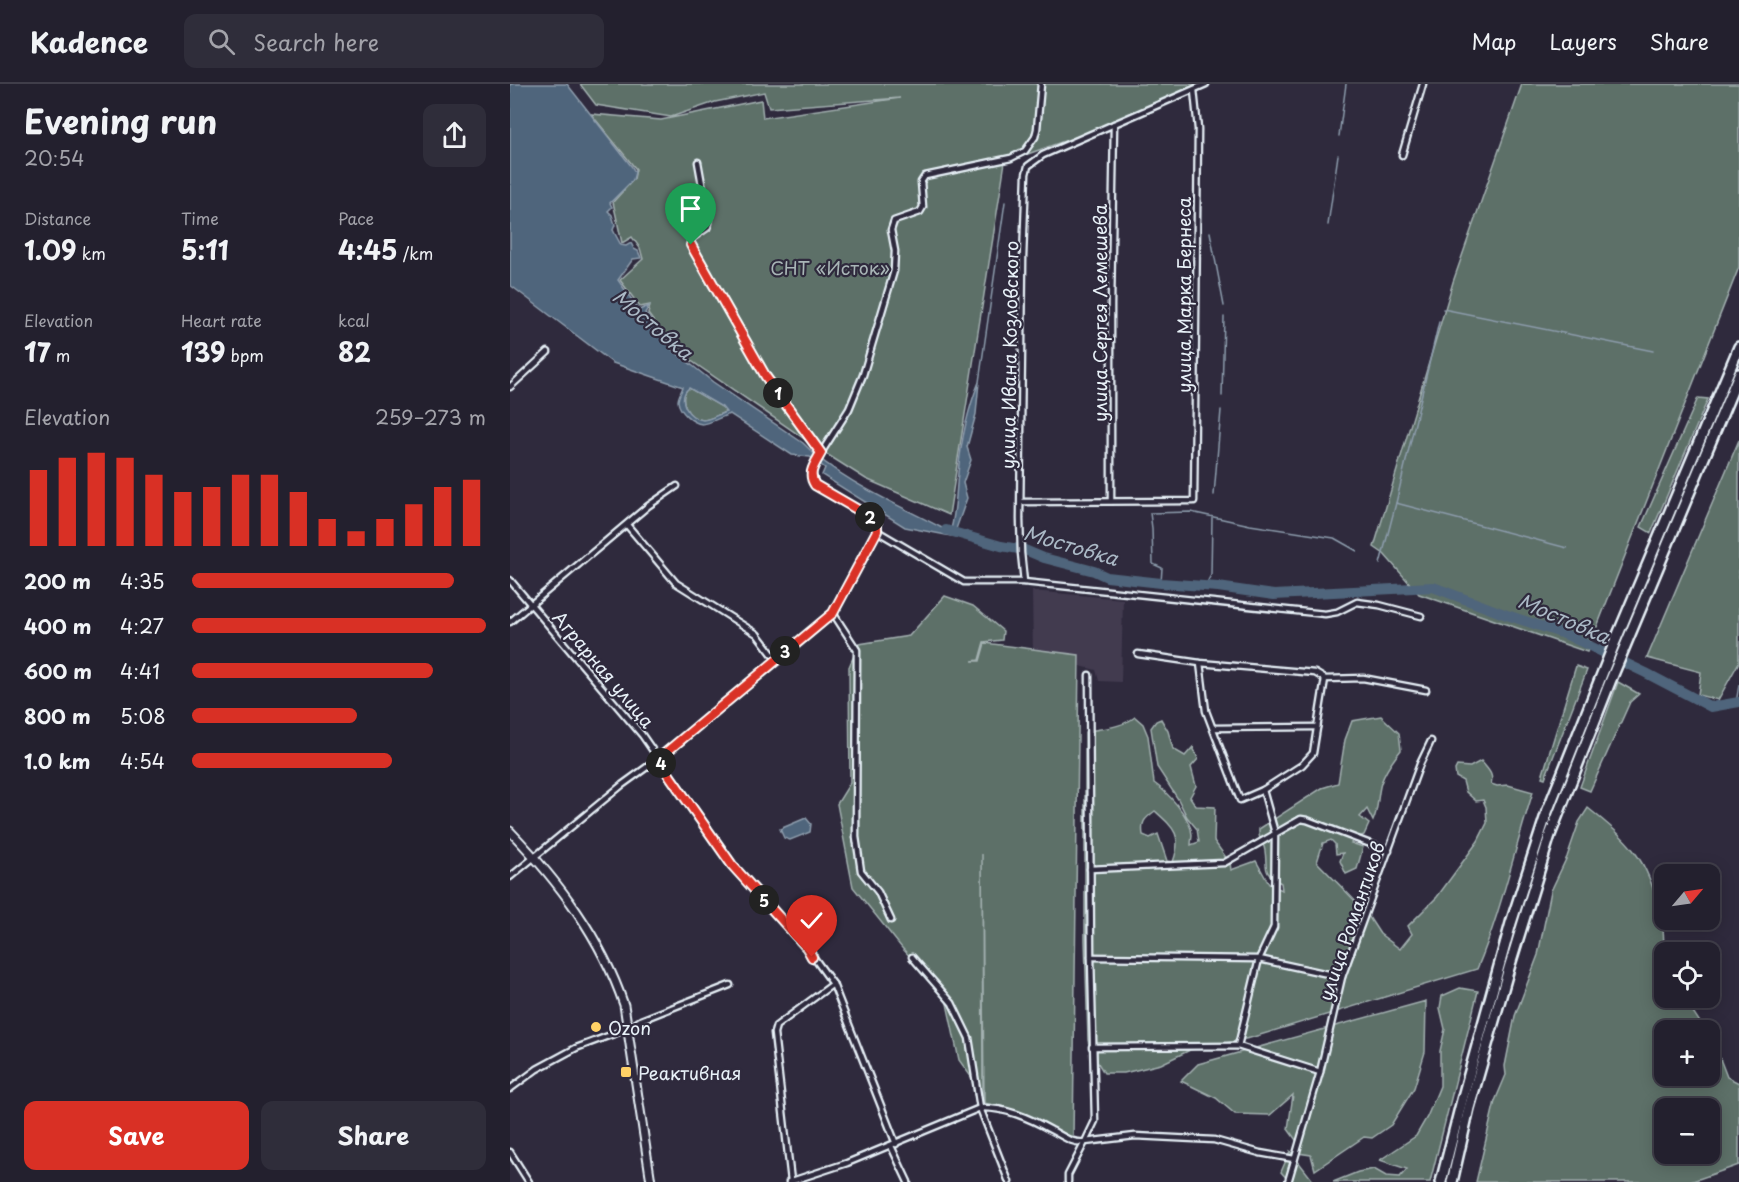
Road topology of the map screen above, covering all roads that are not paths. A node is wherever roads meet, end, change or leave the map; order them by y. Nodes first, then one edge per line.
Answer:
1 (1041, 84) edge
2 (1206, 84) edge
3 (1422, 84) edge
4 (1194, 90) junction
5 (1114, 124) junction
6 (1402, 155) dead end
7 (698, 162) dead end
8 (1739, 347) edge
9 (549, 352) dead end
10 (1739, 374) edge
11 (510, 387) edge
12 (820, 454) junction
13 (677, 486) dead end
14 (1111, 501) junction
15 (1021, 502) junction
16 (627, 525) junction
17 (877, 531) junction
18 (510, 580) edge
19 (1024, 582) junction
20 (531, 604) junction
21 (833, 613) junction
22 (1421, 615) dead end
23 (510, 622) edge
24 (1138, 654) dead end
25 (776, 659) junction
26 (1200, 663) junction
27 (1089, 675) dead end
28 (1325, 679) junction
29 (1605, 680) junction
30 (1426, 690) dead end
31 (1317, 727) junction
32 (1213, 728) junction
33 (1431, 741) dead end
34 (658, 759) junction
35 (1263, 790) junction
36 (510, 831) edge
37 (1275, 833) junction
38 (1389, 851) junction
39 (534, 856) junction
40 (1090, 869) junction
41 (510, 877) edge
42 (891, 920) dead end
43 (912, 957) dead end
44 (1091, 957) junction
45 (1259, 959) junction
46 (1342, 978) junction
47 (833, 984) junction
48 (730, 985) dead end
49 (627, 1029) junction
50 (1238, 1046) junction
51 (1092, 1047) junction
52 (1320, 1072) junction
53 (510, 1089) edge
54 (980, 1108) junction
55 (1085, 1142) junction
56 (894, 1145) junction
57 (510, 1152) edge
58 (1294, 1159) junction
59 (529, 1182) edge
60 (651, 1182) edge
61 (790, 1182) edge
62 (908, 1182) edge
63 (1009, 1182) edge
64 (1068, 1182) edge
65 (1288, 1182) edge
66 (1441, 1182) edge
67 (1452, 1182) edge

1 - 12 street
2 - 4 street
3 - 6 street
4 - 5 street
4 - 14 street, улица Марка Бернеса
5 - 14 street, улица Сергея Лемешева
5 - 15 street, улица Ивана Козловского
7 - 12 street
8 - 29 highway
9 - 11 street
10 - 29 highway
12 - 17 street
13 - 16 street
14 - 15 street
15 - 19 street, улица Ивана Козловского
16 - 20 street
16 - 25 street
17 - 19 street
17 - 21 street
18 - 20 street, Аграрная улица
19 - 22 street
20 - 23 street
20 - 34 street, Аграрная улица
21 - 25 street
21 - 42 street
24 - 26 street
25 - 34 street
26 - 28 street
26 - 32 street
27 - 40 street
28 - 30 street
28 - 31 street
29 - 66 highway
29 - 67 highway
31 - 32 street
31 - 35 street
32 - 35 street
33 - 38 street, улица Романтиков
34 - 39 street
34 - 47 street, Аграрная улица
35 - 37 street
36 - 39 main road
37 - 38 street
37 - 40 street
37 - 45 street
38 - 46 street, улица Романтиков
39 - 41 street
39 - 49 main road
40 - 44 street
43 - 54 street
44 - 45 street
44 - 51 street
45 - 46 street
45 - 50 street
46 - 52 street, улица Романтиков
47 - 56 street, Аграрная улица
47 - 61 street
48 - 49 street
49 - 53 street
49 - 60 main road
50 - 51 street
50 - 52 street
51 - 55 street
52 - 58 street, улица Романтиков
54 - 55 street
54 - 56 street
54 - 63 street
55 - 58 street
55 - 64 street
56 - 61 street
56 - 62 street, Аграрная улица
57 - 59 street
58 - 65 street, улица Романтиков

